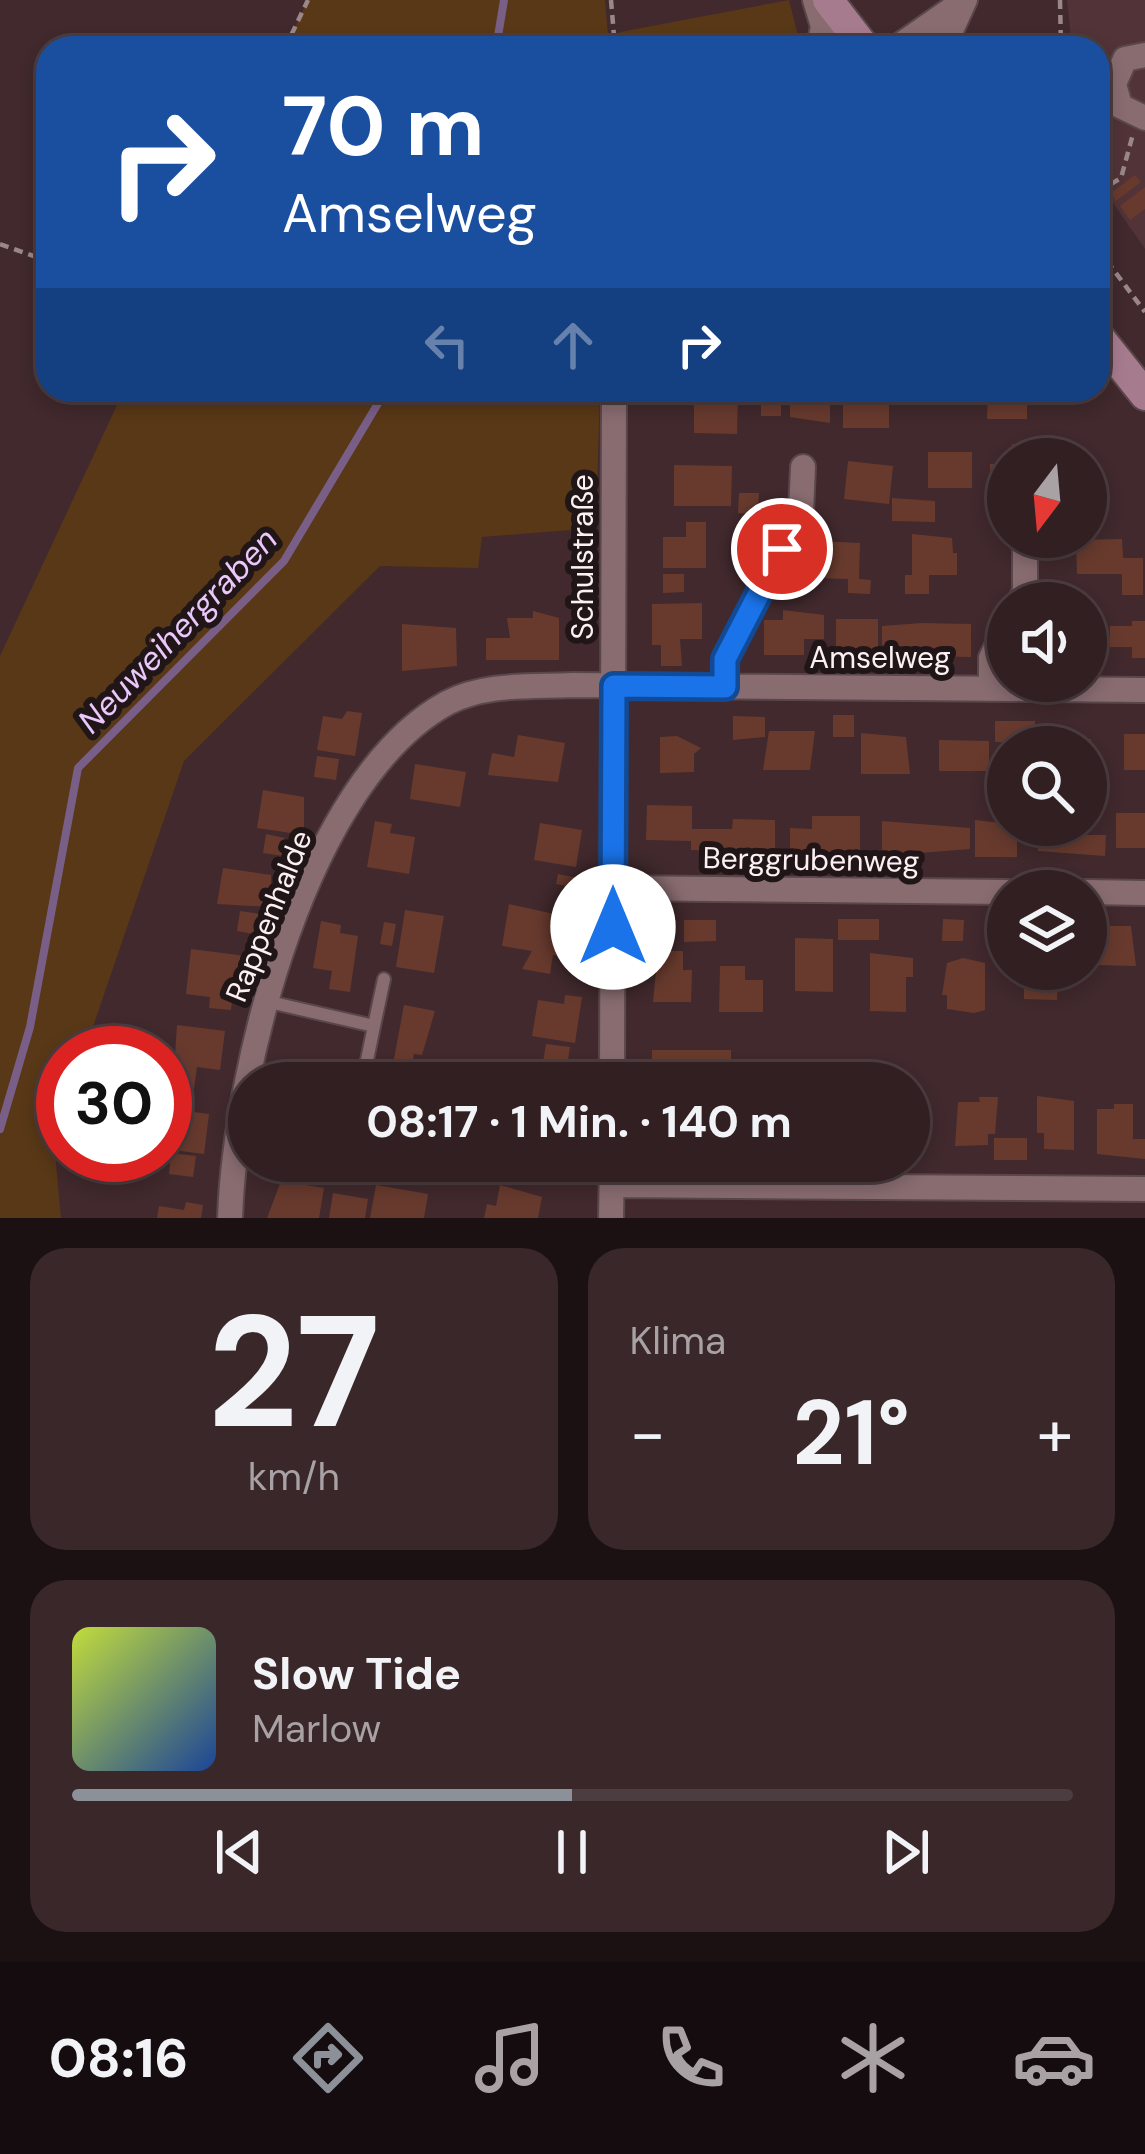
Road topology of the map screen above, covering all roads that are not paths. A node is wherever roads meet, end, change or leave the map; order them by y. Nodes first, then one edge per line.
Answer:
1 (815, 0) edge
2 (828, 0) edge
3 (965, 0) edge
4 (822, 36) edge
5 (856, 36) edge
6 (913, 36) edge
7 (949, 36) edge
8 (1145, 55) edge
9 (1141, 118) edge
10 (1110, 351) edge
11 (1145, 395) edge
12 (614, 402) edge
13 (803, 467) dead end
14 (614, 686) junction
15 (725, 687) junction
16 (987, 688) edge
17 (1107, 690) edge
18 (1145, 690) edge
19 (613, 888) junction
20 (987, 892) edge
21 (1107, 892) edge
22 (1145, 893) edge
23 (384, 979) dead end
24 (264, 1001) junction
25 (374, 1026) junction
26 (367, 1062) edge
27 (612, 1062) edge
28 (612, 1182) edge
29 (912, 1182) edge
30 (1145, 1189) edge
31 (230, 1218) edge
32 (611, 1218) edge

1 - 4 street
2 - 5 main road
3 - 6 street
3 - 7 street
8 - 9 street
10 - 11 main road
12 - 14 street, Schulstraße
13 - 15 street
14 - 15 street, Amselweg
14 - 19 street, Schulstraße
14 - 24 street, Rappenhalde
15 - 16 street, Amselweg
17 - 18 street, Amselweg
19 - 20 street, Berggrubenweg
19 - 27 street, Schulstraße
21 - 22 street
23 - 25 lane
24 - 25 lane
24 - 31 street, Rappenhalde
25 - 26 lane
28 - 32 street
29 - 30 street

